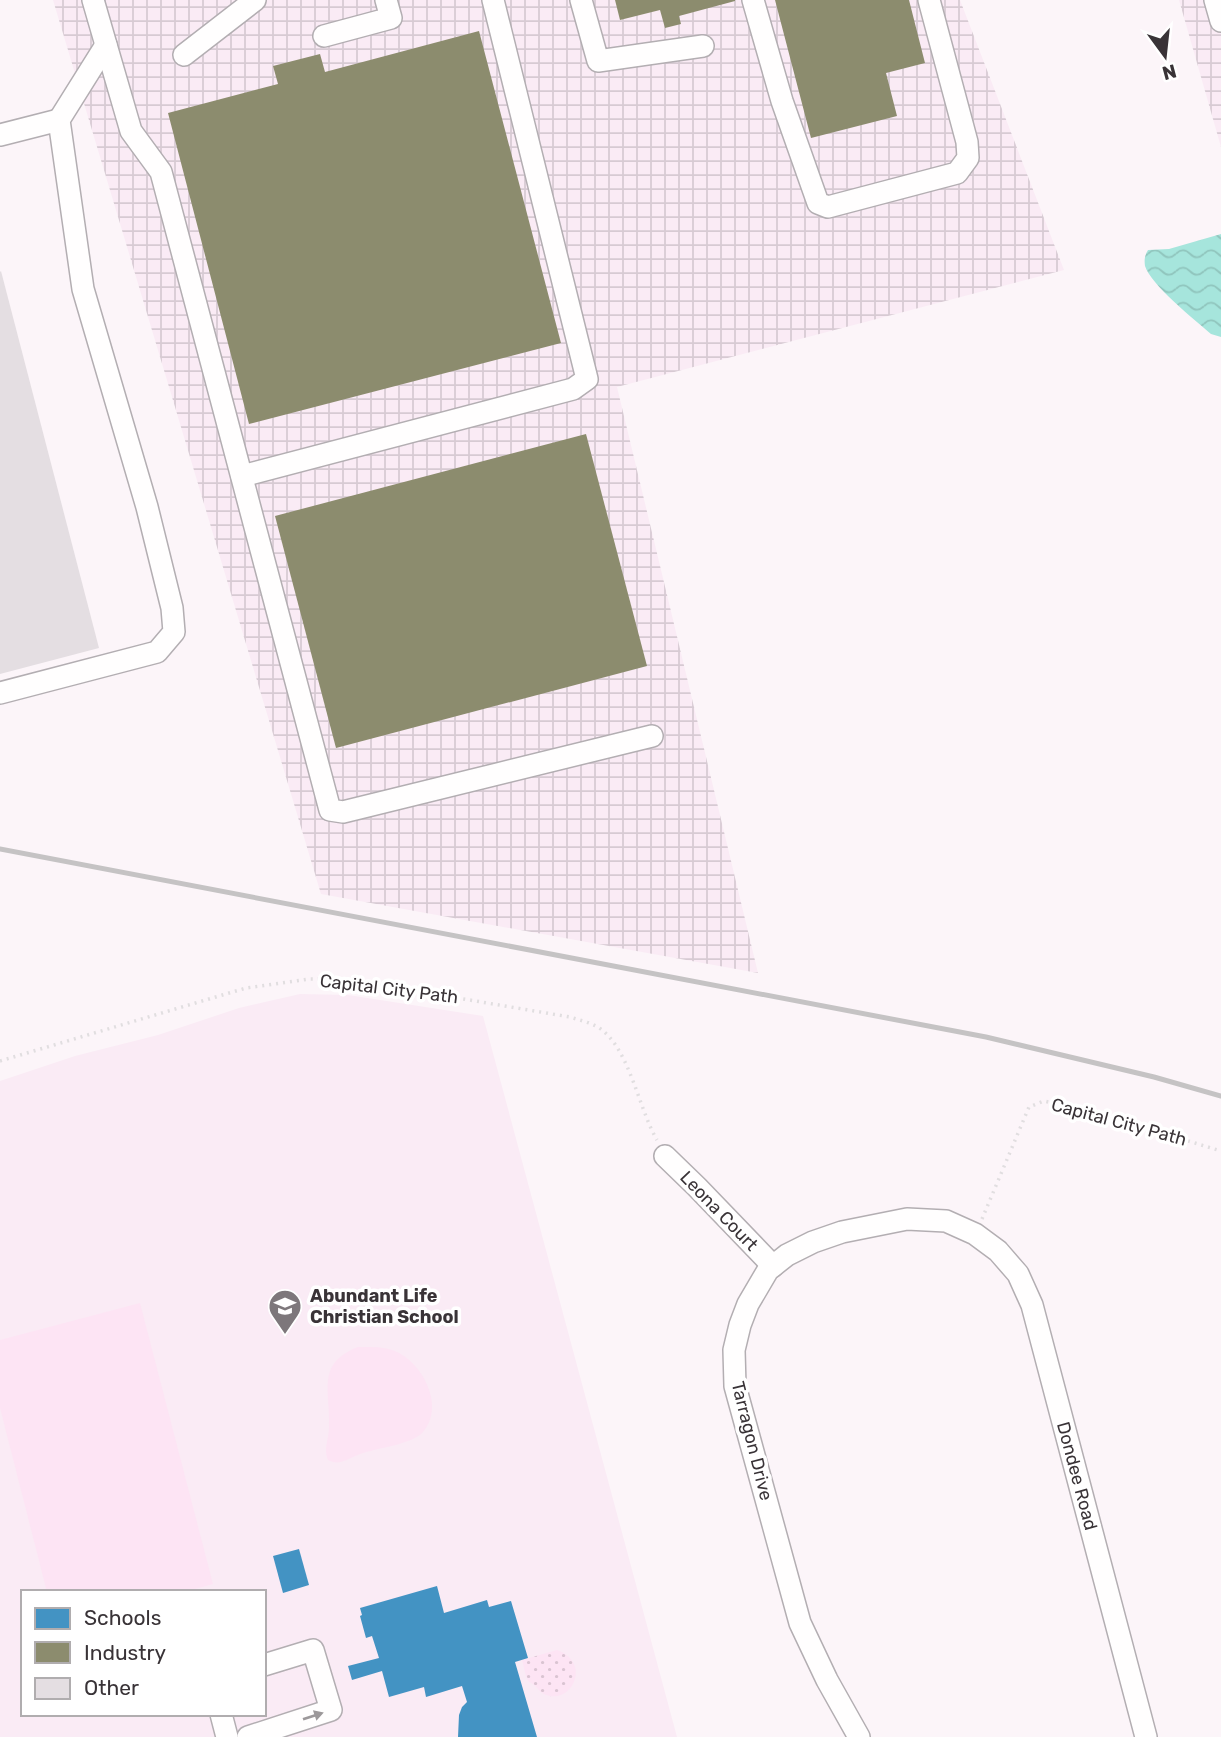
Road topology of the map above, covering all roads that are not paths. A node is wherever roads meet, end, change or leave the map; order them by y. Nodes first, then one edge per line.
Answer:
1 (93, 0) edge
2 (255, 0) edge
3 (386, 0) edge
4 (493, 0) edge
5 (581, 0) edge
6 (753, 0) edge
7 (929, 0) edge
8 (1215, 0) edge
9 (1221, 21) edge
10 (324, 36) dead end
11 (106, 45) junction
12 (704, 46) dead end
13 (184, 55) dead end
14 (59, 120) junction
15 (0, 135) edge
16 (242, 476) junction
17 (0, 693) edge
18 (652, 736) dead end
19 (666, 1156) road end
20 (975, 1234) joint
21 (773, 1266) junction
22 (266, 1664) edge
23 (222, 1716) edge
24 (227, 1737) edge
25 (248, 1737) edge
26 (859, 1737) edge
27 (1146, 1737) edge

1 - 11 street
2 - 13 street
3 - 10 street
4 - 16 street
5 - 12 street
6 - 7 street
8 - 9 street
11 - 14 street
11 - 16 street
14 - 15 street
14 - 17 street
16 - 18 street
19 - 21 street, Leona Court
20 - 21 street, Tarragon Drive
20 - 27 street, Dondee Road
21 - 26 street, Tarragon Drive
25 -> 22 street
23 - 24 street

